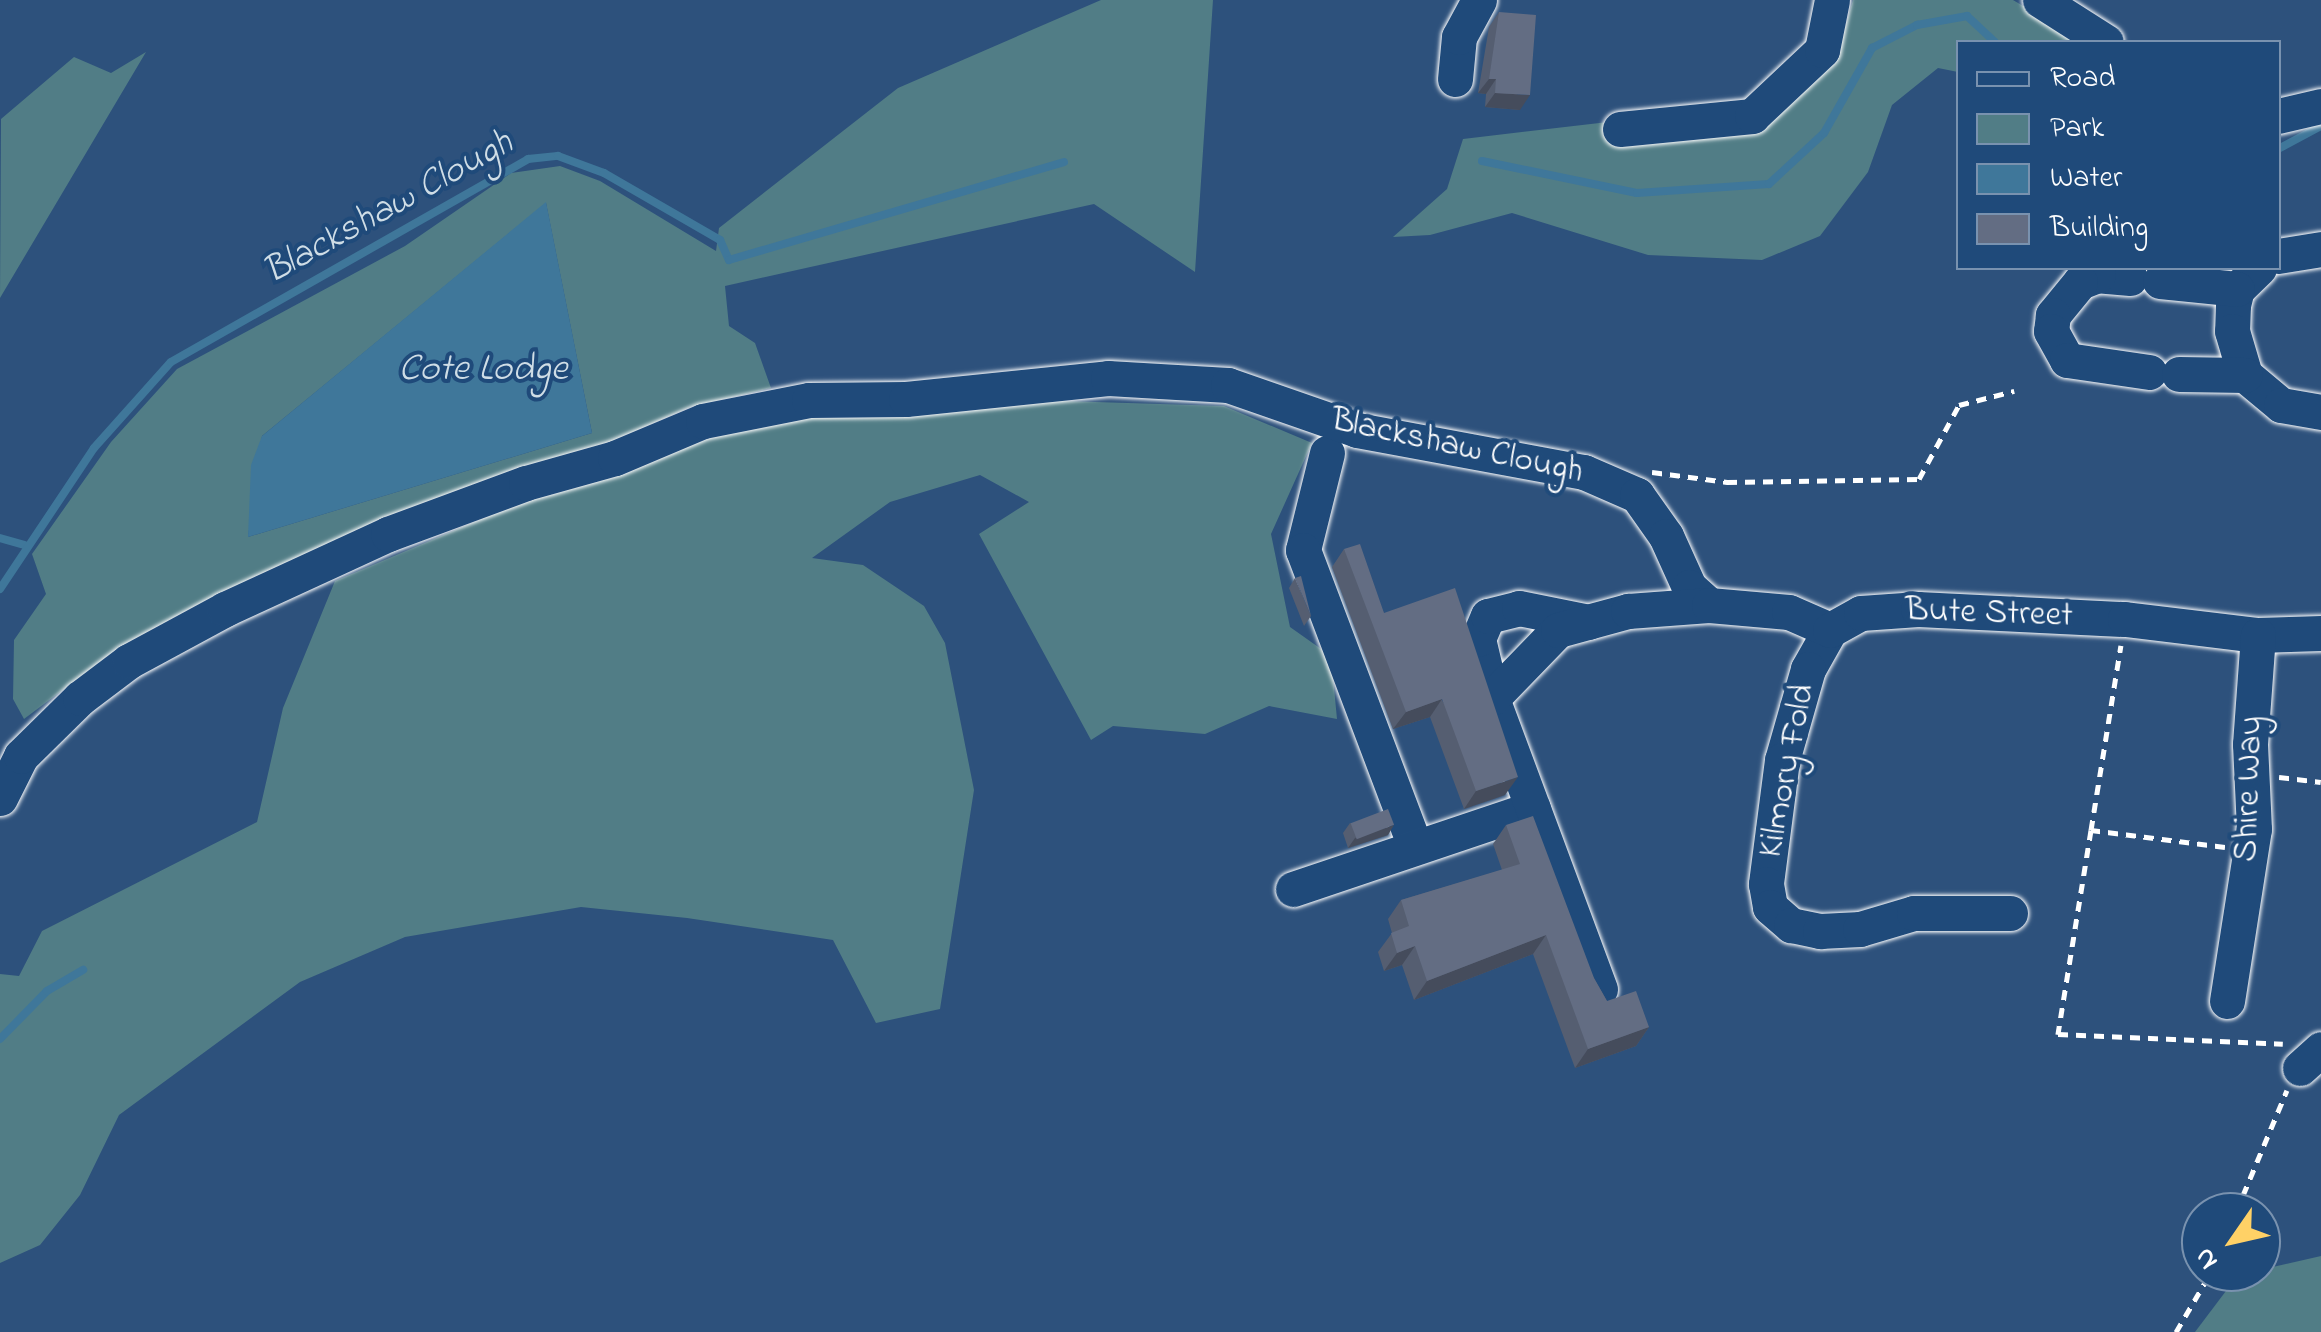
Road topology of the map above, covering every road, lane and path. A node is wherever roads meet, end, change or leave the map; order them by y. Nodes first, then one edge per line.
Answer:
1 (1479, 0) edge
2 (1832, 0) edge
3 (2040, 0) edge
4 (2103, 40) edge
5 (1454, 79) dead end
6 (1620, 128) dead end
7 (2321, 250) edge
8 (2281, 256) edge
9 (2248, 278) edge
10 (2245, 376) junction
11 (2014, 392) dead end
12 (2321, 412) edge
13 (1328, 453) dead end
14 (1636, 472) dead end
15 (1709, 605) junction
16 (2125, 619) junction
17 (1589, 622) junction
18 (1830, 630) junction
19 (2321, 633) edge
20 (2258, 635) junction
21 (1492, 698) junction
22 (2251, 773) junction
23 (2321, 782) edge
24 (0, 798) edge
25 (1533, 808) junction
26 (2090, 830) junction
27 (1416, 848) junction
28 (2251, 850) junction
29 (1293, 889) dead end
30 (2010, 913) dead end
31 (1600, 989) edge
32 (2226, 1002) dead end
33 (2308, 1054) edge
34 (2245, 1192) edge
35 (2199, 1292) edge
36 (2176, 1332) edge

1 - 5 street
2 - 6 street
3 - 4 street
7 - 8 street
9 - 10 street
9 - 10 street
10 - 12 street
11 - 14 path
13 - 27 street
15 - 17 street
15 - 18 street
15 - 24 street, Blackshaw Clough
16 - 18 street, Bute Street
16 - 20 street, Bute Street
16 - 26 path
17 - 21 street
17 - 21 street
18 - 30 street, Kilmory Fold
19 - 20 street, Bute Street
20 - 22 street, Shire Way
21 - 25 street
22 - 23 path
22 - 28 street, Shire Way
25 - 27 street
25 - 31 street
26 - 28 path
26 - 33 path
27 - 29 street
28 - 32 street, Shire Way
33 - 34 path
35 - 36 path

